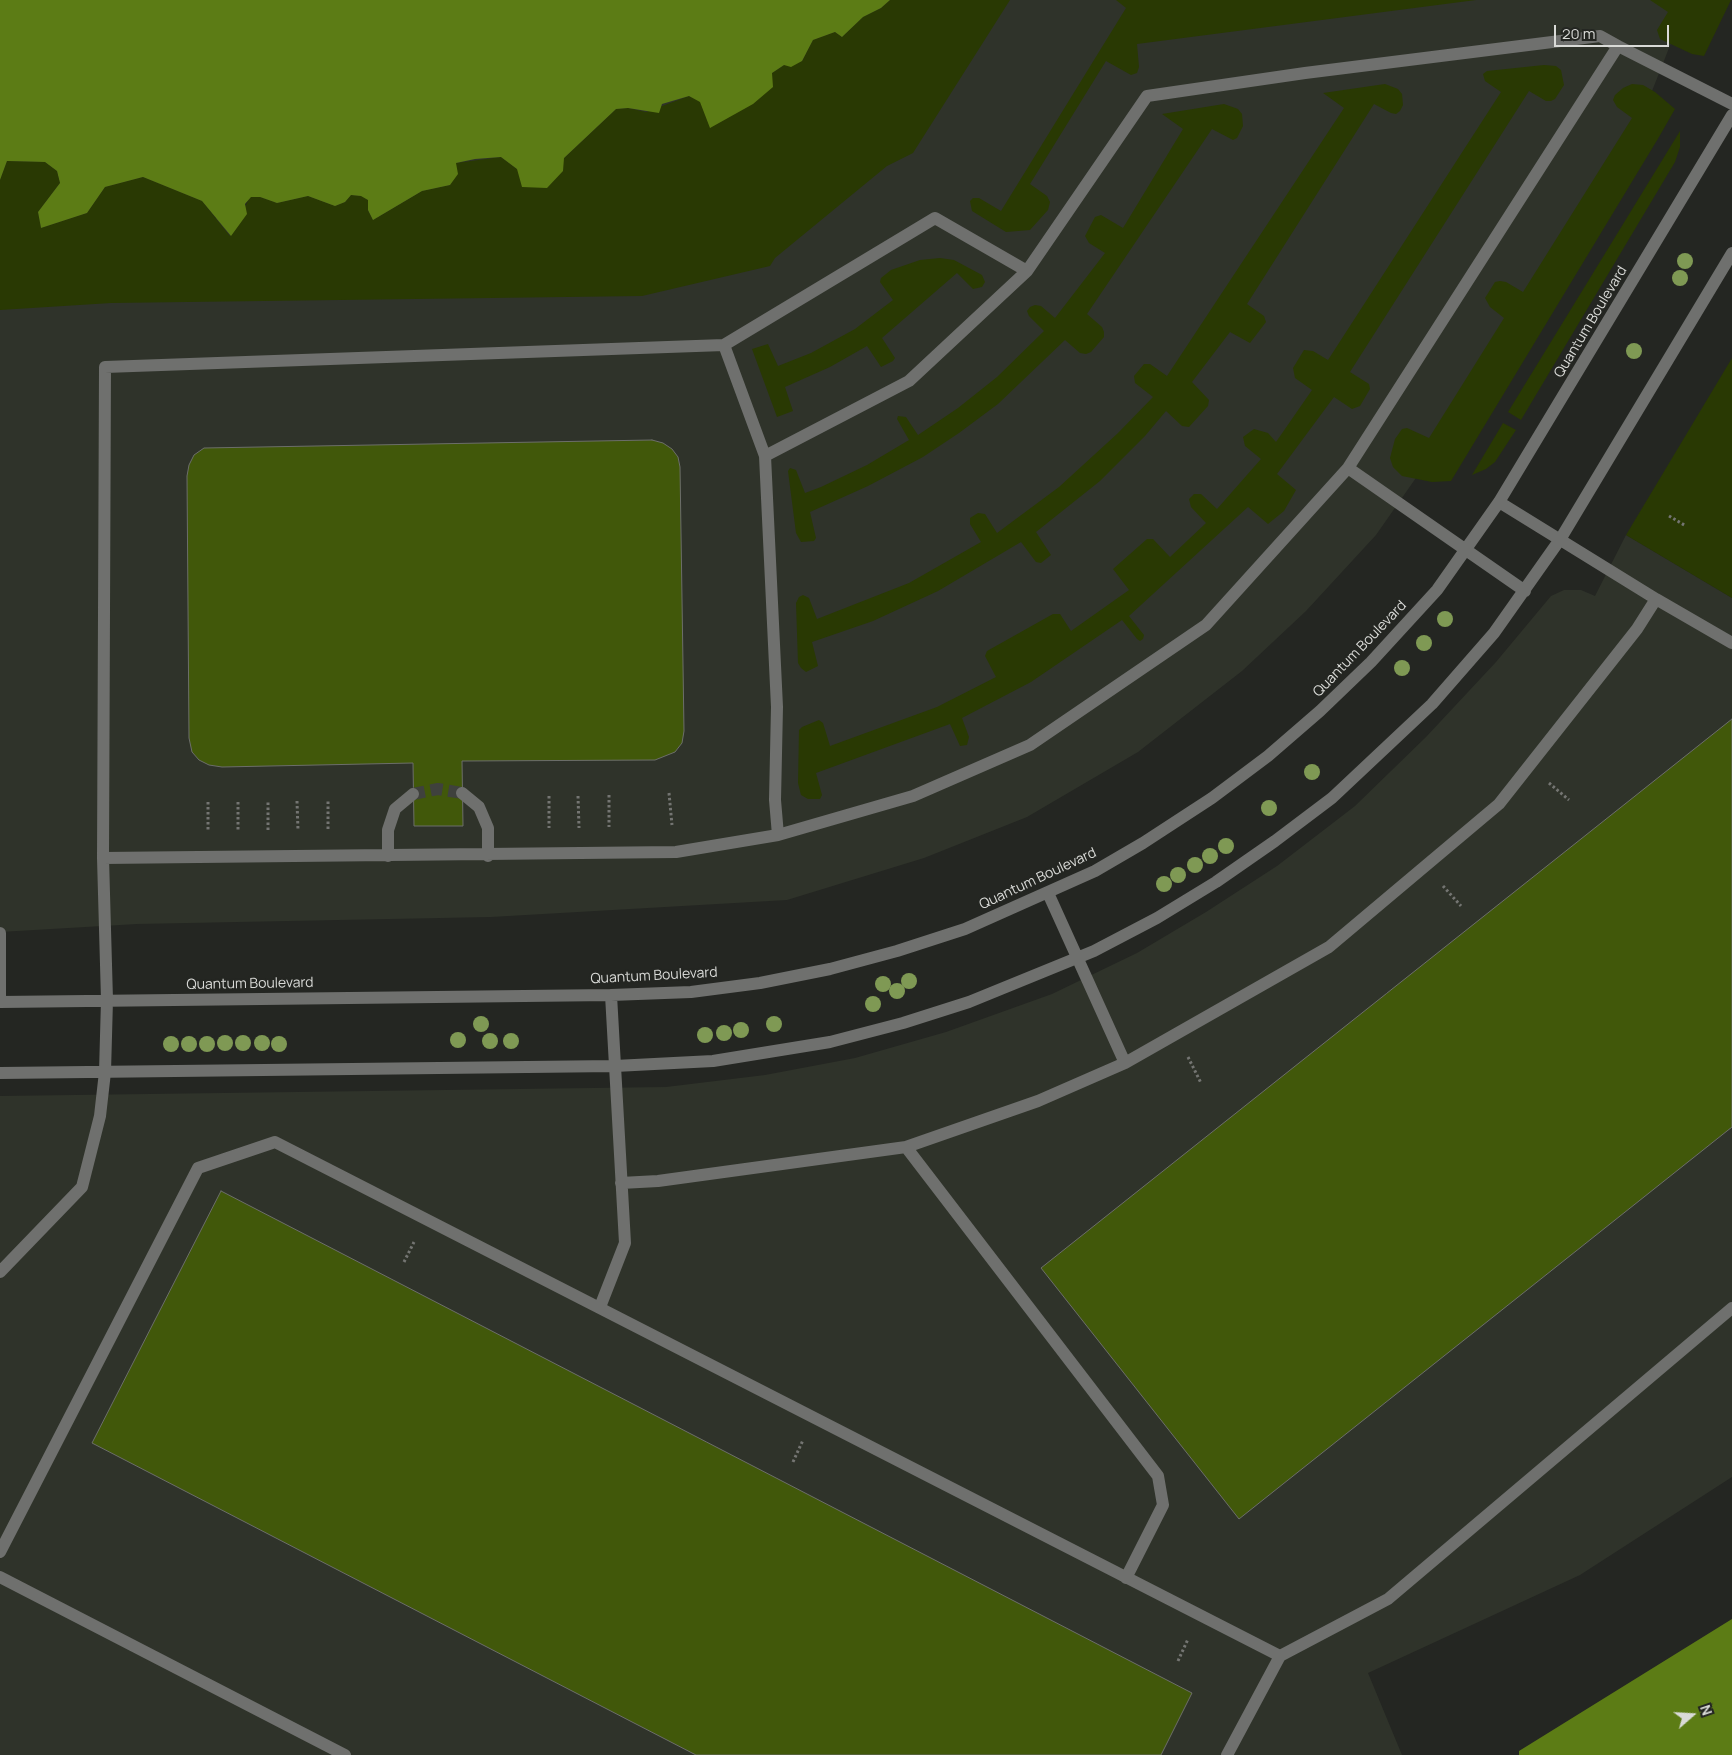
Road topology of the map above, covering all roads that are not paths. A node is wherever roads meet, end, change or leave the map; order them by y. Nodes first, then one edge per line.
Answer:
1 (1618, 46) junction
2 (1732, 104) edge
3 (1732, 115) edge
4 (1732, 253) edge
5 (1028, 271) junction
6 (724, 345) junction
7 (765, 456) junction
8 (1348, 468) junction
9 (1500, 502) junction
10 (1561, 538) junction
11 (1466, 550) junction
12 (1525, 591) junction
13 (1656, 599) junction
14 (1732, 643) edge
15 (462, 793) tunnel mouth
16 (413, 794) tunnel mouth
17 (778, 835) junction
18 (388, 856) junction
19 (488, 856) junction
20 (103, 858) junction
21 (1048, 893) junction
22 (0, 932) edge
23 (1078, 958) junction
24 (611, 995) junction
25 (0, 996) edge
26 (107, 1000) junction
27 (0, 1002) edge
28 (1125, 1062) junction
29 (615, 1066) junction
30 (105, 1072) junction
31 (0, 1073) edge
32 (906, 1147) junction
33 (621, 1183) junction
34 (0, 1272) edge
35 (600, 1307) junction
36 (1732, 1308) edge
37 (0, 1552) edge
38 (0, 1577) edge
39 (1126, 1578) junction
40 (1280, 1656) junction
41 (344, 1755) edge
42 (1227, 1755) edge

1 - 2 street
1 - 5 street
1 - 8 street
3 - 9 street, Quantum Boulevard
4 - 10 street
5 - 6 street
5 - 7 street
6 - 7 street
6 - 20 street
7 - 17 street
8 - 11 street
8 - 17 street
9 - 10 street
9 - 11 street, Quantum Boulevard
10 - 12 street
10 - 13 street
11 - 12 street
11 - 21 street, Quantum Boulevard
12 - 23 street
13 - 14 street
13 - 28 street
15 - 19 street
16 - 18 street
17 - 19 street
18 - 19 street
18 - 20 street
20 - 26 street
21 - 23 street
21 - 24 street, Quantum Boulevard
22 - 25 street
23 - 28 street
23 - 29 street
24 - 26 street, Quantum Boulevard
24 - 29 street
26 - 27 street, Quantum Boulevard
26 - 30 street
28 - 32 street
29 - 30 street
29 - 33 street
30 - 31 street
30 - 34 street
32 - 33 street
32 - 39 street
33 - 35 street
35 - 37 street
35 - 39 street
36 - 40 street
38 - 41 street
39 - 40 street
40 - 42 street

